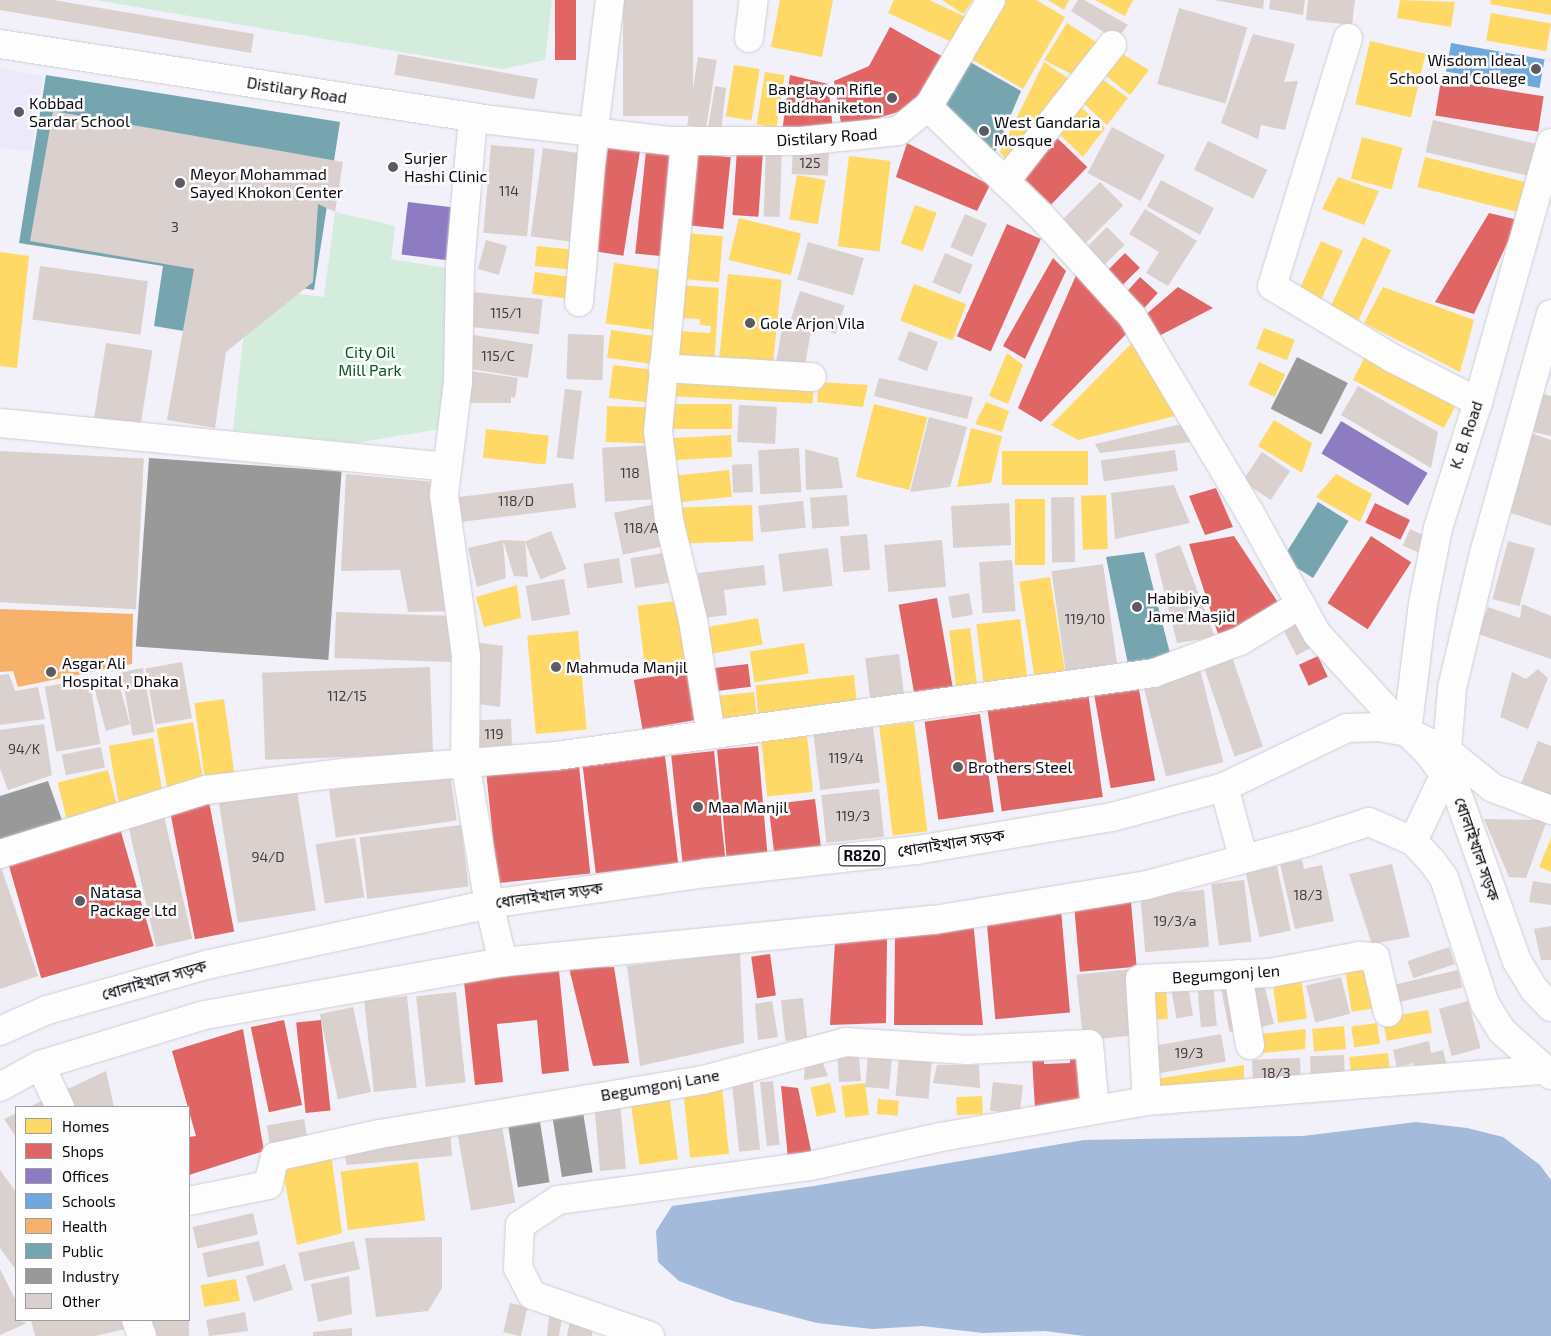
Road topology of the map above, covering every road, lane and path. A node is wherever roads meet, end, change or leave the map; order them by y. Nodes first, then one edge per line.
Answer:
1 (610, 0) edge
2 (754, 0) edge
3 (991, 0) edge
4 (749, 38) dead end
5 (1348, 38) dead end
6 (0, 44) edge
7 (1112, 45) dead end
8 (928, 107) junction
9 (473, 117) junction
10 (594, 130) junction
11 (685, 141) junction
12 (1551, 143) edge
13 (1005, 182) junction
14 (579, 302) dead end
15 (1551, 314) edge
16 (663, 368) junction
17 (812, 377) dead end
18 (1478, 402) junction
19 (0, 423) edge
20 (447, 467) junction
21 (1302, 604) junction
22 (1412, 676) junction
23 (1452, 688) junction
24 (1407, 732) junction
25 (711, 735) junction
26 (465, 762) junction
27 (1446, 762) junction
28 (1224, 786) junction
29 (1551, 810) edge
30 (1413, 841) junction
31 (0, 854) edge
32 (1242, 858) junction
33 (489, 904) junction
34 (503, 962) junction
35 (1238, 974) junction
36 (1551, 1007) edge
37 (1388, 1012) dead end
38 (0, 1031) edge
39 (1250, 1045) dead end
40 (40, 1065) junction
41 (1547, 1073) edge
42 (0, 1087) edge
43 (1147, 1102) junction
44 (60, 1106) edge
45 (1096, 1110) junction
46 (190, 1201) edge
47 (136, 1321) edge
48 (142, 1336) edge
49 (650, 1336) edge

1 - 10 street
2 - 4 street
3 - 8 street, Distilary Road
5 - 18 street
6 - 9 street, Distilary Road
7 - 13 street
8 - 11 street, Distilary Road
8 - 13 street
9 - 10 street, Distilary Road
9 - 20 street
10 - 11 street, Distilary Road
10 - 14 street
11 - 16 street
12 - 18 street, K. B. Road
13 - 21 street
15 - 23 street
16 - 17 street
16 - 25 street
18 - 22 street, K. B. Road
19 - 20 street
20 - 26 street
21 - 24 street
21 - 25 street
22 - 23 street
22 - 24 street, K. B. Road
23 - 27 street
24 - 27 street, ধোলাইখাল সড়ক
24 - 28 street, ধোলাইখাল সড়ক / R820
25 - 26 street
26 - 31 street
26 - 33 street
27 - 29 street
27 - 30 street
27 - 36 street, ধোলাইখাল সড়ক
28 - 32 street
28 - 33 street, ধোলাইখাল সড়ক / R820
30 - 32 street
30 - 41 street
32 - 34 street
33 - 34 street
33 - 38 street, ধোলাইখাল সড়ক / R820
34 - 40 street
35 - 37 street, Begumgonj len
35 - 39 street
35 - 43 street, Begumgonj len
40 - 42 street
40 - 44 street
41 - 43 street
43 - 45 street
45 - 46 street, Begumgonj Lane
45 - 49 street
47 - 48 street

